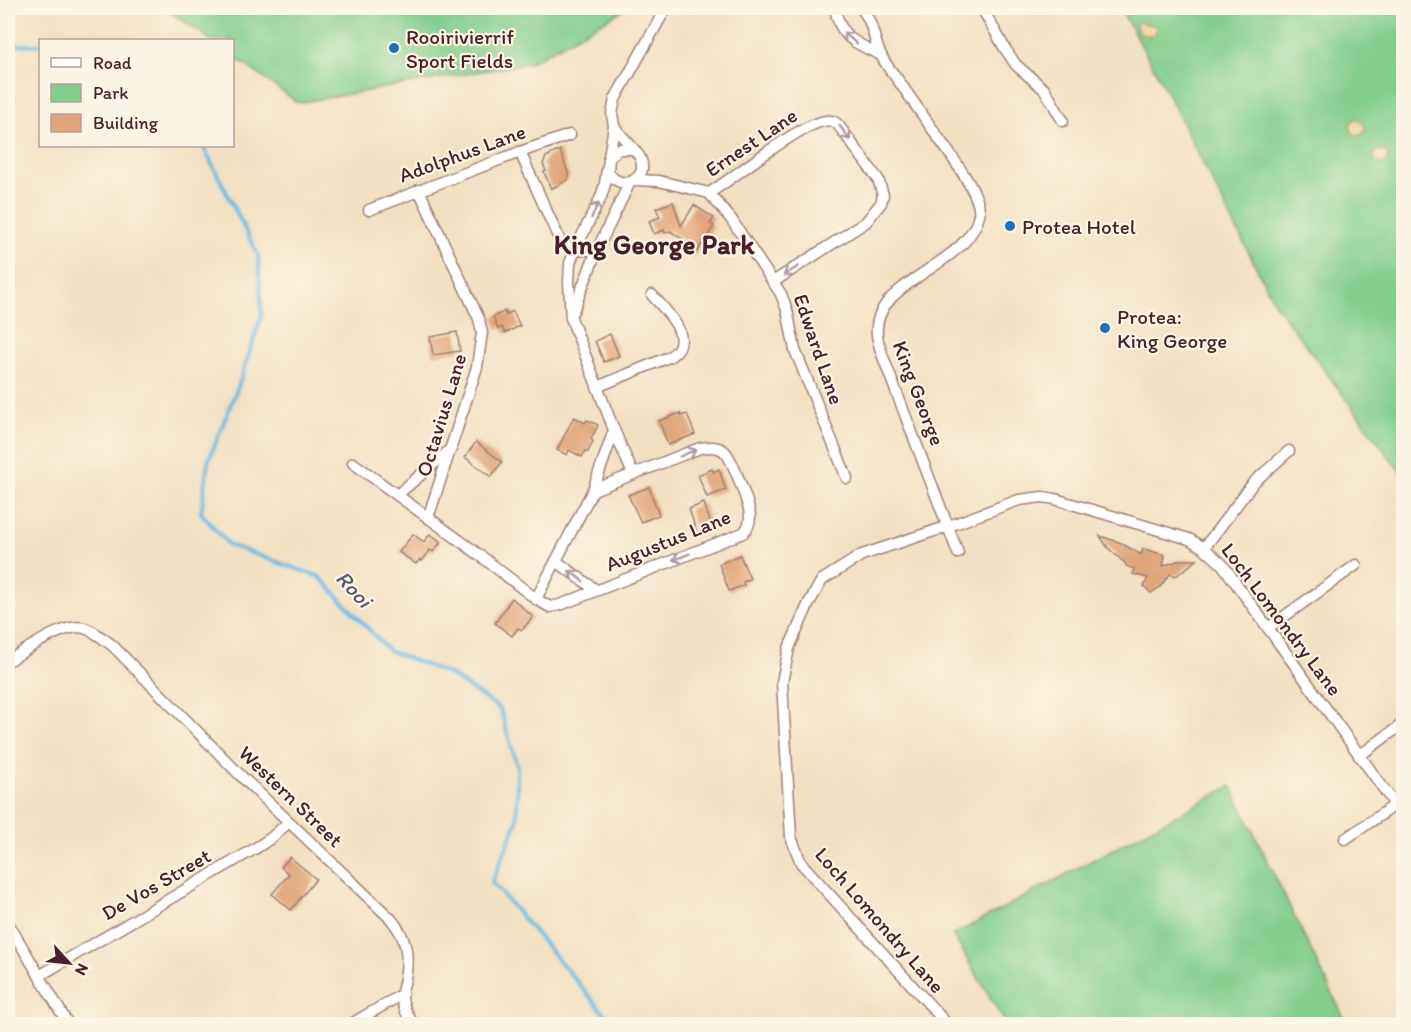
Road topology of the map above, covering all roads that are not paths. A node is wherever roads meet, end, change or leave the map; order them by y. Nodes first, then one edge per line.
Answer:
1 (666, 8) edge
2 (835, 8) edge
3 (861, 8) edge
4 (982, 8) edge
5 (880, 55) junction
6 (1064, 121) dead end
7 (614, 126) junction
8 (570, 135) dead end
9 (632, 149) junction
10 (520, 152) junction
11 (642, 162) junction
12 (608, 163) junction
13 (632, 181) junction
14 (658, 181) junction
15 (419, 190) junction
16 (709, 193) junction
17 (369, 210) dead end
18 (574, 250) junction
19 (597, 250) junction
20 (773, 282) junction
21 (652, 295) dead end
22 (571, 318) junction
23 (597, 387) junction
24 (614, 430) junction
25 (451, 449) junction
26 (1289, 451) dead end
27 (353, 464) dead end
28 (633, 474) junction
29 (847, 478) dead end
30 (593, 490) junction
31 (397, 495) junction
32 (428, 518) junction
33 (949, 526) junction
34 (1204, 548) junction
35 (958, 552) dead end
36 (556, 561) junction
37 (1356, 565) dead end
38 (596, 590) junction
39 (536, 599) junction
40 (1268, 628) junction
41 (8, 661) edge
42 (1404, 723) edge
43 (1359, 756) junction
44 (1395, 805) junction
45 (1404, 817) edge
46 (289, 822) junction
47 (1345, 839) dead end
48 (8, 923) edge
49 (39, 975) junction
50 (401, 995) junction
51 (68, 1024) edge
52 (351, 1024) edge
53 (413, 1024) edge
54 (947, 1024) edge

1 - 7 street
5 -> 2 street, King George
3 - 5 street, King George
4 - 6 street
5 - 33 street, King George
7 - 9 street
7 - 12 street
8 - 10 street, Adolphus Lane
9 - 11 street
9 - 12 street
10 - 15 street, Adolphus Lane
10 - 18 street
11 - 13 street
11 - 14 street
12 - 13 street
18 -> 12 street
13 - 14 street
13 - 19 street
14 - 16 street
15 - 17 street, Adolphus Lane
15 - 25 street, Octavius Lane
16 - 20 street, Edward Lane
16 -> 20 street, Ernest Lane
18 - 19 street
18 - 22 street
19 - 22 street
20 - 29 street, Edward Lane
21 - 23 street
22 - 23 street
23 - 24 street
24 - 28 street
24 - 30 street
25 - 31 street
25 - 32 street, Octavius Lane
26 - 34 street
27 - 31 street
28 - 30 street, Augustus Lane
28 -> 38 street, Augustus Lane
30 - 36 street
31 - 32 street
32 - 39 street
33 - 34 street, Loch Lomondry Lane
33 - 35 street
33 - 54 street, Loch Lomondry Lane
34 - 40 street, Loch Lomondry Lane
38 -> 36 street
36 - 39 street
37 - 40 street
38 - 39 street, Augustus Lane
40 - 43 street, Loch Lomondry Lane
41 - 46 street, Western Street
42 - 43 street
43 - 44 street, Loch Lomondry Lane
44 - 45 street, Loch Lomondry Lane
44 - 47 street
46 - 49 street, De Vos Street
46 - 50 street, Western Street
48 - 49 street
49 - 51 street
50 - 52 street
50 - 53 street

